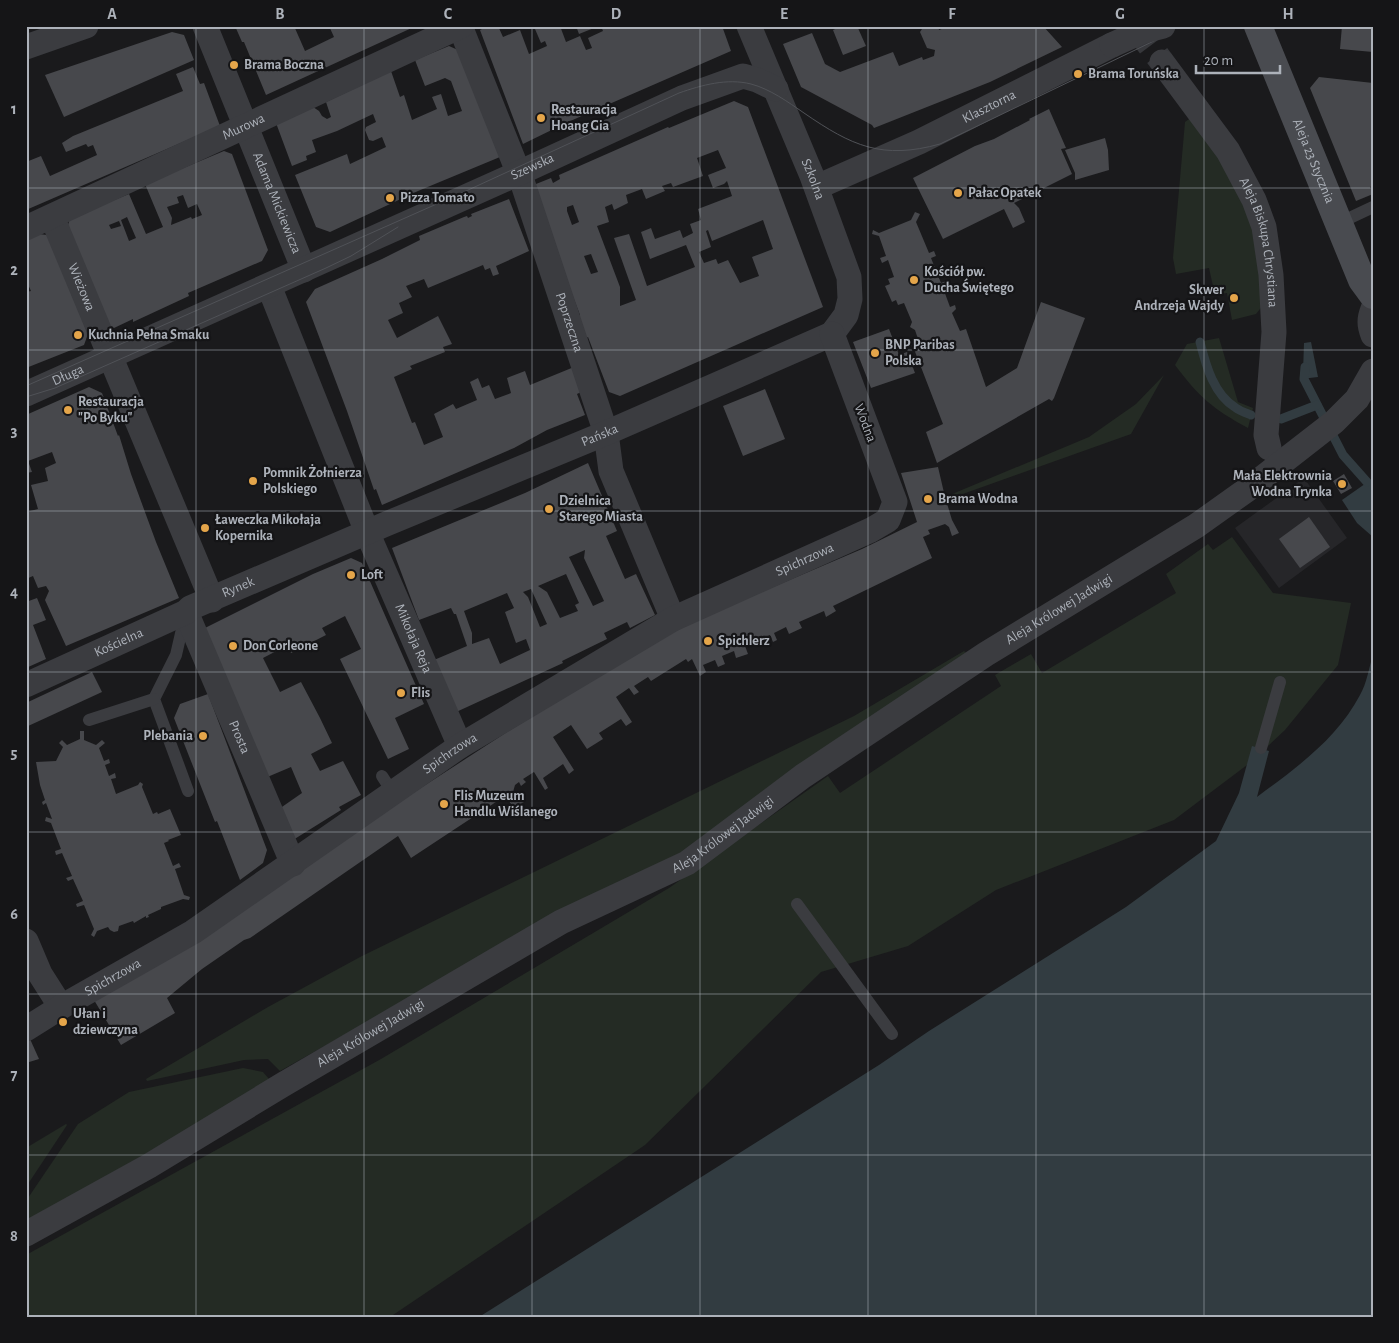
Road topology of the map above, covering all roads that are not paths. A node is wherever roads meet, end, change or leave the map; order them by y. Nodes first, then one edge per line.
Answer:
1 (86, 26) edge
2 (205, 26) edge
3 (460, 26) edge
4 (748, 26) edge
5 (1162, 26) edge
6 (1258, 26) edge
7 (26, 47) edge
8 (1162, 62) tunnel mouth
9 (776, 89) junction
10 (246, 125) junction
11 (519, 173) junction
12 (817, 188) junction
13 (1373, 207) edge
14 (52, 217) junction
15 (1339, 223) junction
16 (26, 228) edge
17 (298, 273) junction
18 (269, 286) junction
19 (1373, 295) edge
20 (1373, 309) edge
21 (832, 334) junction
22 (1373, 335) edge
23 (111, 357) junction
24 (1373, 372) edge
25 (26, 394) edge
26 (606, 432) junction
27 (1269, 448) dead end
28 (893, 511) joint
29 (367, 532) junction
30 (212, 600) junction
31 (186, 612) junction
32 (673, 619) junction
33 (1280, 682) dead end
34 (26, 685) edge
35 (154, 699) junction
36 (89, 720) dead end
37 (460, 746) junction
38 (1261, 748) dead end
39 (188, 792) dead end
40 (293, 864) junction
41 (797, 904) dead end
42 (26, 941) edge
43 (60, 1007) junction
44 (26, 1029) edge
45 (892, 1034) dead end
46 (26, 1234) edge

1 - 7 street
2 - 10 street, Adama Mickiewicza
3 - 10 street, Murowa
3 - 11 street, Poprzeczna
4 - 9 street, Szkolna
5 - 12 street, Klasztorna, bridge
6 - 15 street, Aleja 23 Stycznia
8 - 27 street, Aleja Biskupa Chrystiana
9 - 11 street, Szewska
9 - 12 street, Szkolna
10 - 14 street, Murowa
10 - 17 street, Adama Mickiewicza
11 - 17 street, Szewska
11 - 26 street, Poprzeczna
12 - 21 street, Szkolna
13 - 15 lane
14 - 16 street, Murowa
14 - 23 street, Wieżowa
15 - 19 street, Aleja 23 Stycznia
17 - 18 street
18 - 23 street
18 - 29 street
20 - 22 street
21 - 26 street, Pańska
21 - 28 street, Wodna
23 - 25 street, Długa
23 - 30 street, Rynek
24 - 46 street, Aleja Królowej Jadwigi
26 - 29 street, Pańska
26 - 32 street, Poprzeczna
28 - 32 street, Spichrzowa
29 - 30 street, Rynek
29 - 37 street, Mikołaja Reja
30 - 31 street, Kościelna
31 - 34 street, Kościelna
31 - 35 lane
31 - 40 street, Prosta
32 - 37 street, Spichrzowa
33 - 38 lane
35 - 36 lane
35 - 39 lane
37 - 40 street, Spichrzowa
40 - 43 street, Spichrzowa
41 - 45 lane
42 - 43 street
43 - 44 street, Spichrzowa

